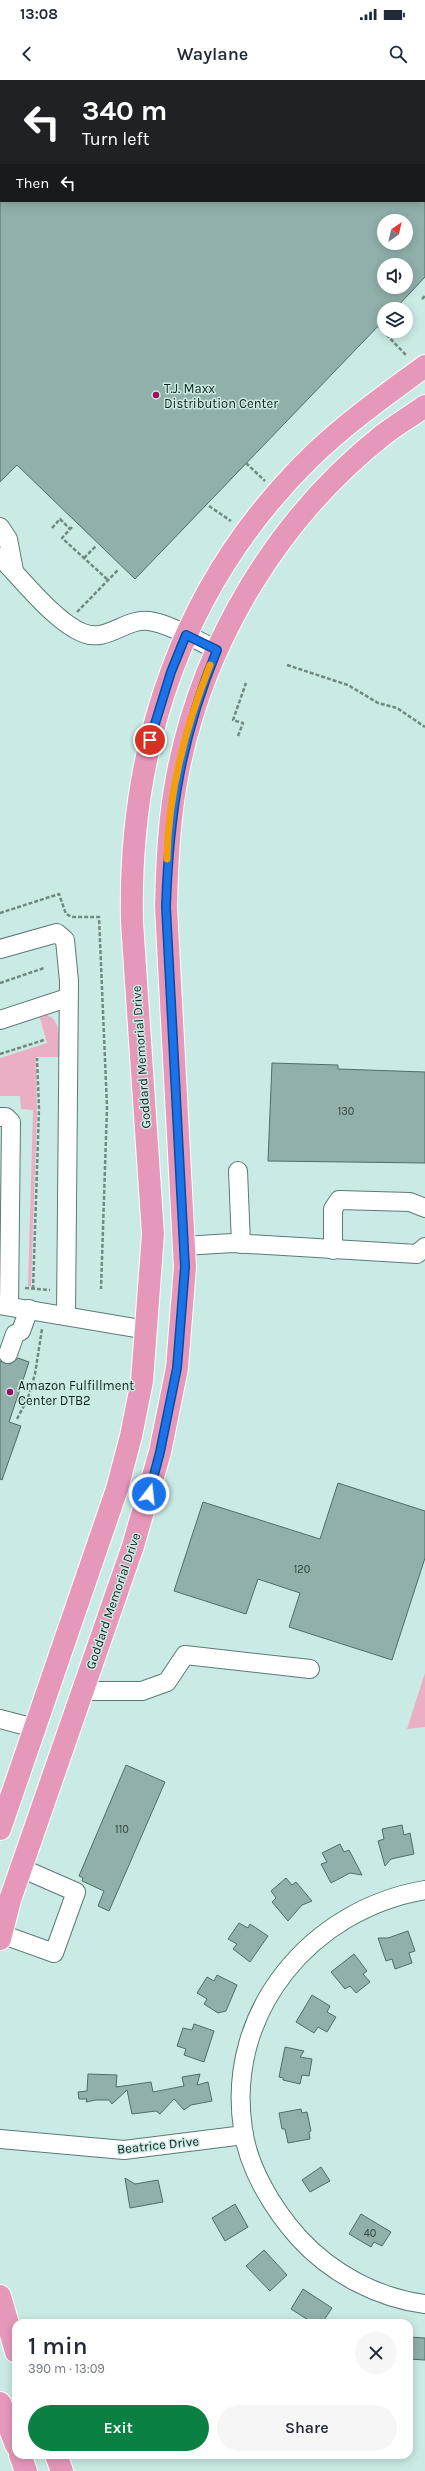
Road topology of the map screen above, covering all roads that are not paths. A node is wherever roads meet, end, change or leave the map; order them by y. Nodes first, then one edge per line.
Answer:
1 (421, 369) edge
2 (425, 406) edge
3 (0, 527) edge
4 (0, 557) edge
5 (14, 571) junction
6 (186, 635) junction
7 (217, 650) junction
8 (0, 948) edge
9 (67, 998) junction
10 (0, 1020) edge
11 (0, 1117) edge
12 (238, 1172) dead end
13 (425, 1208) edge
14 (240, 1244) junction
15 (184, 1246) junction
16 (425, 1247) edge
17 (333, 1250) junction
18 (4, 1305) edge
19 (29, 1309) junction
20 (66, 1316) junction
21 (147, 1330) junction
22 (13, 1356) dead end
23 (310, 1669) dead end
24 (82, 1691) junction
25 (0, 1719) edge
26 (34, 1728) junction
27 (4, 1805) edge
28 (0, 1829) edge
29 (21, 1868) junction
30 (425, 1890) edge
31 (1, 1936) edge
32 (244, 2136) junction
33 (0, 2140) edge
34 (0, 2296) edge
35 (425, 2304) edge
36 (12, 2338) edge
37 (0, 2403) edge
38 (12, 2434) edge
39 (22, 2459) edge
40 (58, 2459) edge
41 (26, 2471) edge
42 (62, 2471) edge

1 - 6 main road, Goddard Memorial Drive
2 - 7 main road, Goddard Memorial Drive
3 - 5 street
4 - 5 street
5 - 6 street
6 - 7 street
6 - 21 main road, Goddard Memorial Drive
7 - 15 main road, Goddard Memorial Drive
8 - 9 street
9 - 10 street
9 - 20 street
11 - 18 street
12 - 14 street
13 - 17 street
14 - 15 street
14 - 17 street
15 - 24 main road, Goddard Memorial Drive
16 - 17 street
18 - 19 street
19 - 20 street
19 - 22 street
20 - 21 street
21 - 26 main road, Goddard Memorial Drive
23 - 24 street
24 - 29 main road, Goddard Memorial Drive
25 - 26 street
26 - 27 main road, Goddard Memorial Drive
27 - 28 main road, Goddard Memorial Drive
29 - 31 main road, Goddard Memorial Drive
29 - 31 street
30 - 32 street
32 - 33 street, Beatrice Drive
32 - 35 street
34 - 36 main road
37 - 38 main road
39 - 41 main road
40 - 42 main road

